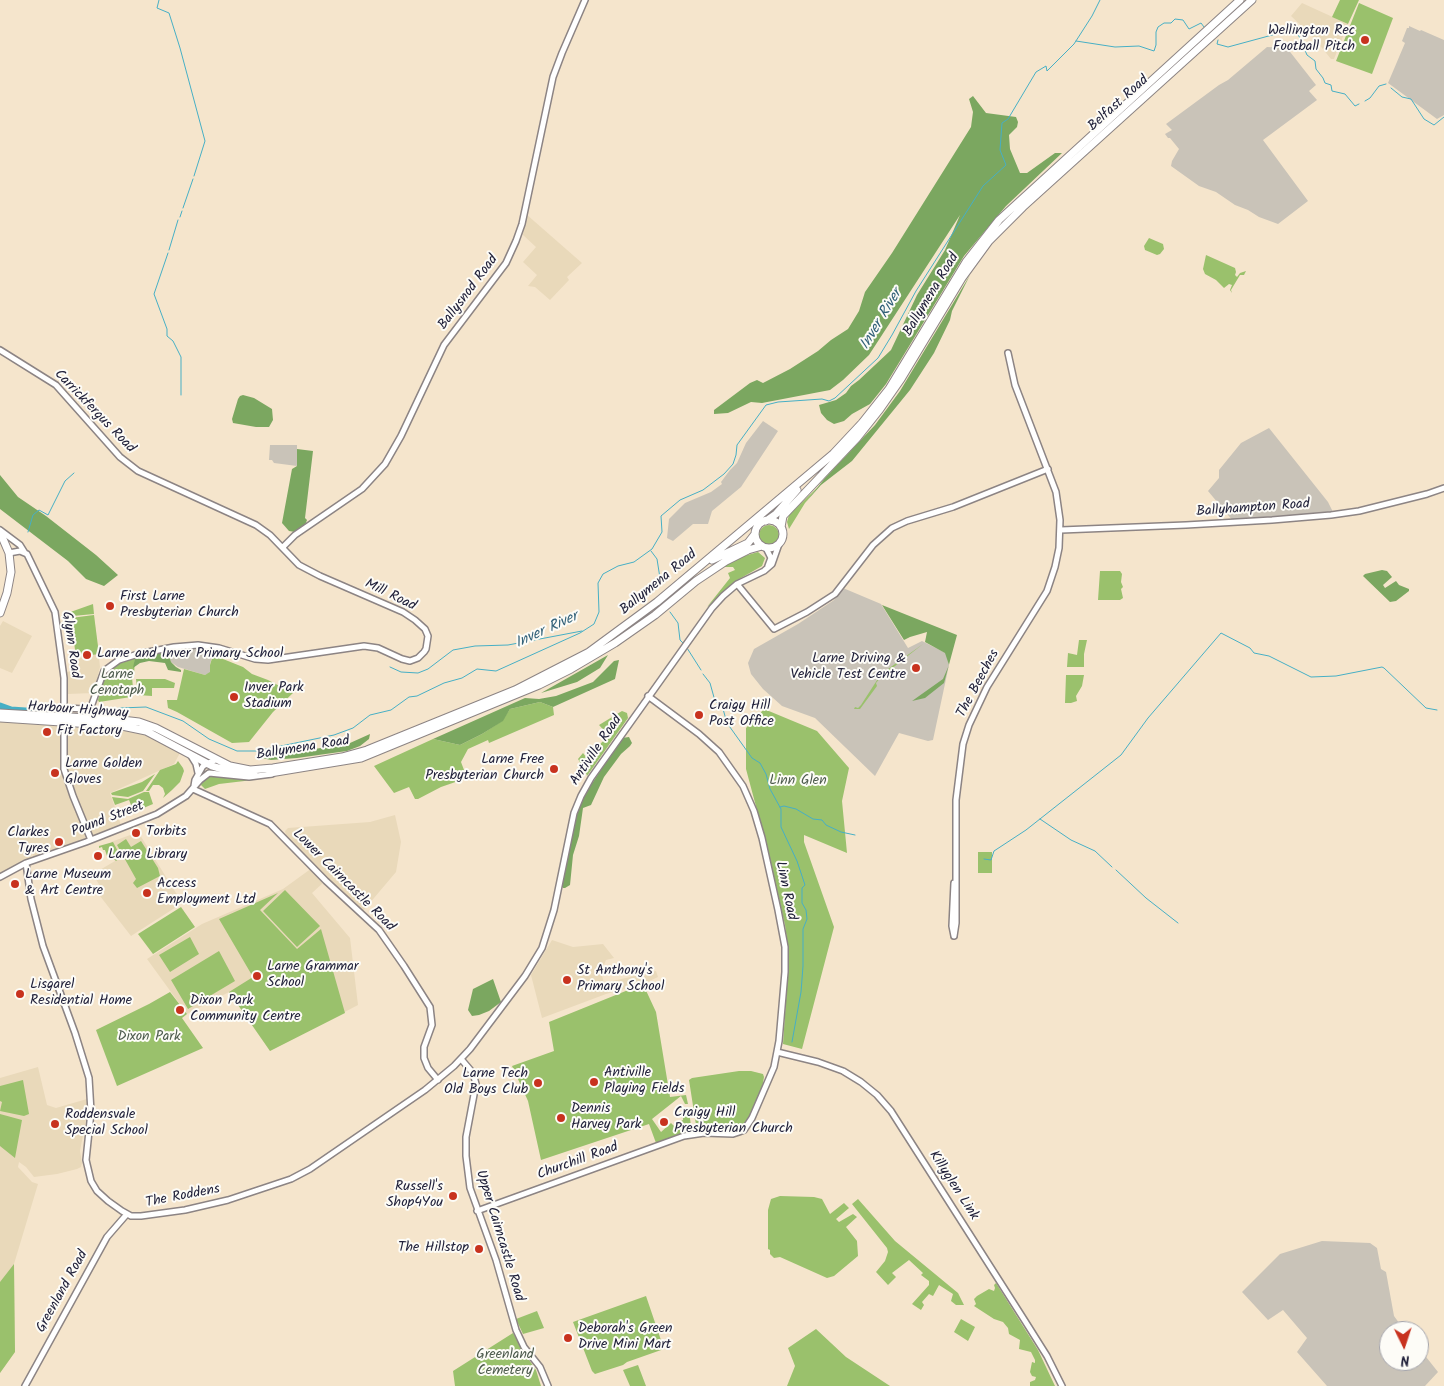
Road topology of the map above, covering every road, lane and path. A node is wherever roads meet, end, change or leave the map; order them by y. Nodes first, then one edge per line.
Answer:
1 (585, 0) edge
2 (1240, 0) edge
3 (1252, 0) edge
4 (994, 225) joint
5 (1002, 227) joint
6 (0, 350) edge
7 (1008, 353) dead end
8 (832, 454) junction
9 (1048, 469) junction
10 (1444, 488) edge
11 (201, 500) joint
12 (766, 521) junction
13 (781, 527) junction
14 (1061, 530) junction
15 (0, 531) edge
16 (755, 534) junction
17 (779, 544) junction
18 (282, 547) junction
19 (764, 547) junction
20 (9, 554) junction
21 (26, 554) junction
22 (766, 569) junction
23 (682, 582) junction
24 (737, 584) junction
25 (0, 613) edge
26 (648, 696) junction
27 (65, 708) junction
28 (0, 712) edge
29 (0, 718) edge
30 (122, 723) junction
31 (191, 756) junction
32 (215, 760) junction
33 (206, 763) junction
34 (282, 772) junction
35 (198, 774) junction
36 (193, 789) junction
37 (88, 833) junction
38 (91, 840) junction
39 (80, 843) junction
40 (26, 863) junction
41 (0, 877) edge
42 (954, 937) dead end
43 (778, 1052) junction
44 (461, 1059) junction
45 (454, 1066) junction
46 (469, 1068) junction
47 (438, 1080) junction
48 (744, 1130) joint
49 (477, 1211) junction
50 (127, 1214) junction
51 (25, 1386) edge
52 (548, 1386) edge
53 (1062, 1386) edge

1 - 18 street, Ballysnod Road
2 - 4 main road, Belfast Road
3 - 5 main road, Belfast Road
4 - 8 main road, Ballymena Road
5 - 13 main road, Ballymena Road
6 - 11 street, Carrickfergus Road
7 - 9 street, The Beeches
8 - 12 main road
8 - 23 main road, Ballymena Road
9 - 14 street, The Beeches
9 - 24 street
10 - 14 street, Ballyhampton Road
11 - 18 street, Mill Road
12 - 13 main road
12 - 16 main road
13 - 17 main road
14 - 42 street, The Beeches
15 - 20 main road
15 - 21 street, Glynn Road
16 - 19 main road
16 - 23 main road
17 - 19 main road
17 - 22 street
18 - 27 street, Mill Road
19 - 22 street
19 - 34 main road, Ballymena Road
20 - 21 street
20 - 25 main road
21 - 27 street, Glynn Road
22 - 24 street, Antiville Road
23 - 32 main road, Ballymena Road
24 - 26 street, Antiville Road
26 - 43 street, Linn Road
26 - 44 street, Antiville Road
27 - 37 street, Glynn Road, bridge
28 - 30 main road, bridge
29 - 30 main road, Harbour Highway, bridge
30 - 31 main road, Harbour Highway
30 - 32 main road, Harbour Highway
31 - 33 main road, Harbour Highway
31 - 35 street
32 - 33 street
33 - 34 main road, Ballymena Road
33 - 35 street
34 - 36 street, Pound Street
35 - 36 street
36 - 38 street, Pound Street
36 - 47 street, Lower Cairncastle Road
37 - 38 street, Glynn Road
37 - 39 street
38 - 39 street, Pound Street
39 - 40 street, Pound Street
40 - 41 street, Pound Street
40 - 50 street
43 - 48 street, Linn Road
43 - 53 street, Killyglen Link
44 - 45 street, The Roddens
44 - 46 street, Upper Cairncastle Road
45 - 46 street
45 - 47 street, The Roddens
46 - 49 street, Upper Cairncastle Road
47 - 50 street, The Roddens
48 - 49 street, Churchill Road
49 - 52 street, Upper Cairncastle Road
50 - 51 street, Greenland Road

